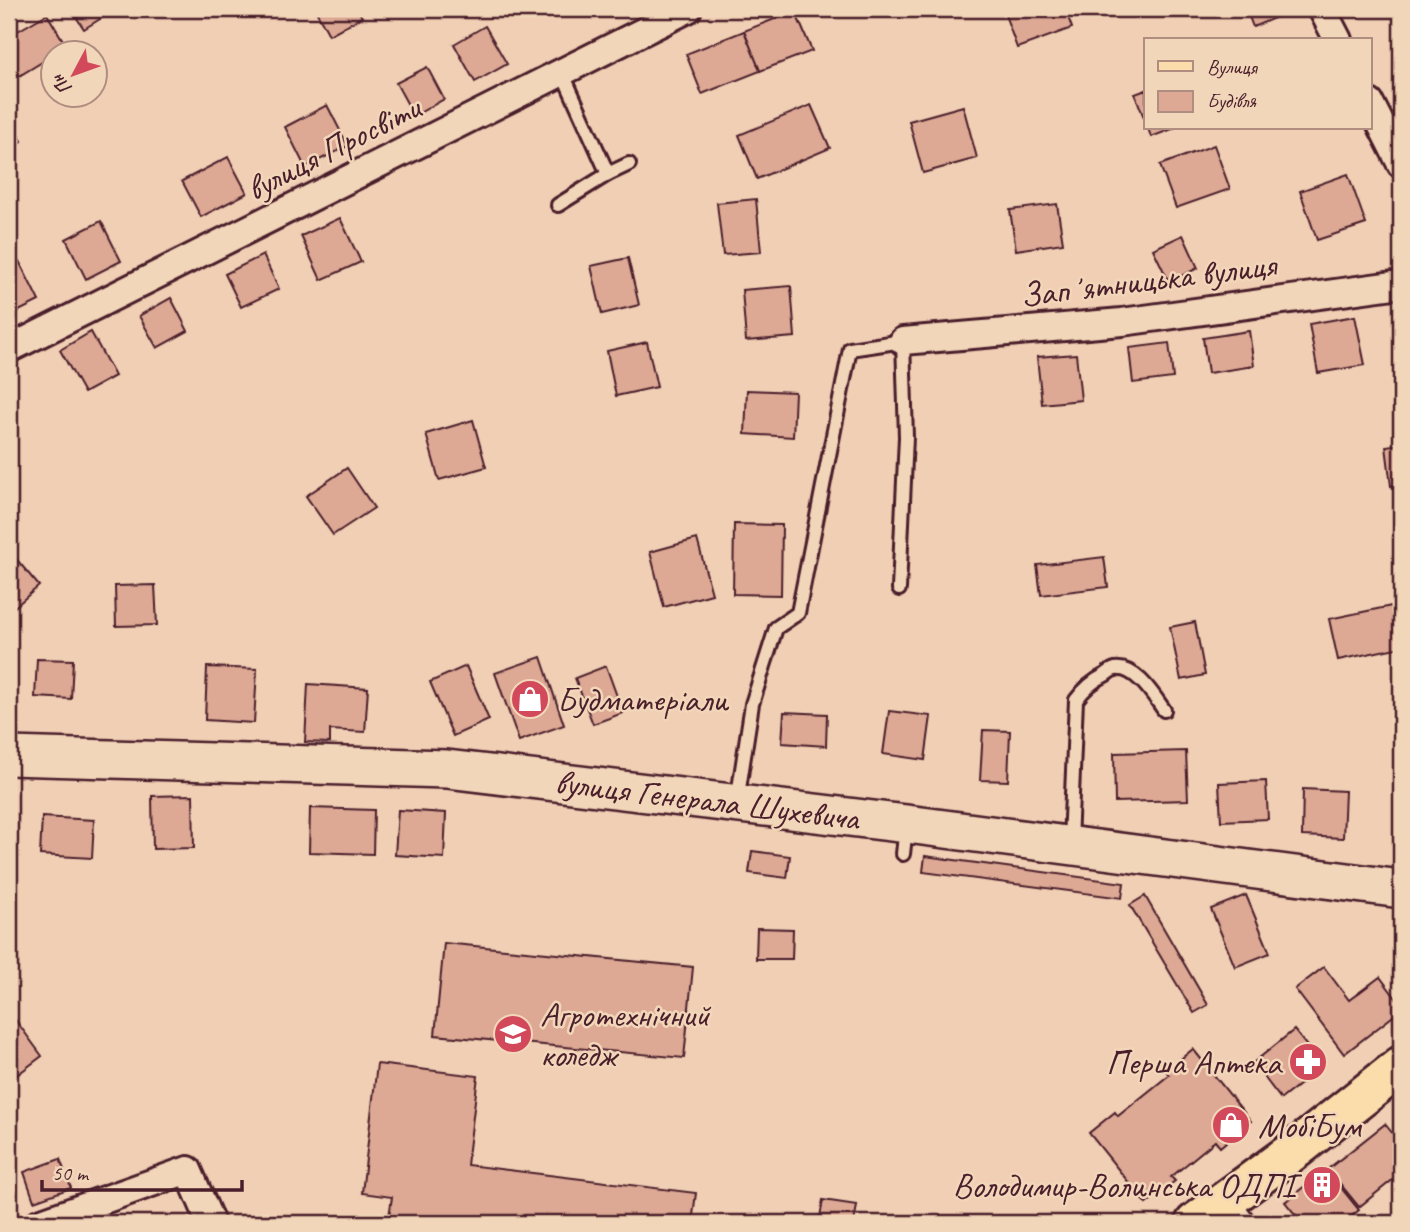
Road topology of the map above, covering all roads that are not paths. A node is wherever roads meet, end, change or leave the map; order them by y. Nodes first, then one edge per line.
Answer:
1 (688, 9) edge
2 (1321, 9) edge
3 (1337, 38) edge
4 (562, 72) junction
5 (1372, 107) edge
6 (629, 164) dead end
7 (1401, 164) edge
8 (608, 174) junction
9 (558, 205) dead end
10 (1401, 285) edge
11 (903, 341) junction
12 (9, 349) edge
13 (900, 589) dead end
14 (1164, 710) dead end
15 (9, 756) edge
16 (737, 803) junction
17 (1069, 846) junction
18 (1401, 889) edge
19 (1401, 1066) edge
20 (1240, 1210) edge
21 (39, 1223) edge
22 (212, 1223) edge
23 (1195, 1223) edge

1 - 4 street, вулиця Просвіти
2 - 3 street
4 - 8 lane
4 - 12 street, вулиця Просвіти
5 - 7 street
6 - 8 lane
8 - 9 lane
10 - 11 street, Запʼятницька вулиця
11 - 13 lane
11 - 16 lane
14 - 17 lane
15 - 16 street, вулиця Генерала Шухевича
16 - 17 street, вулиця Генерала Шухевича
17 - 18 street, вулиця Генерала Шухевича
19 - 20 main road
20 - 23 main road
21 - 22 street

